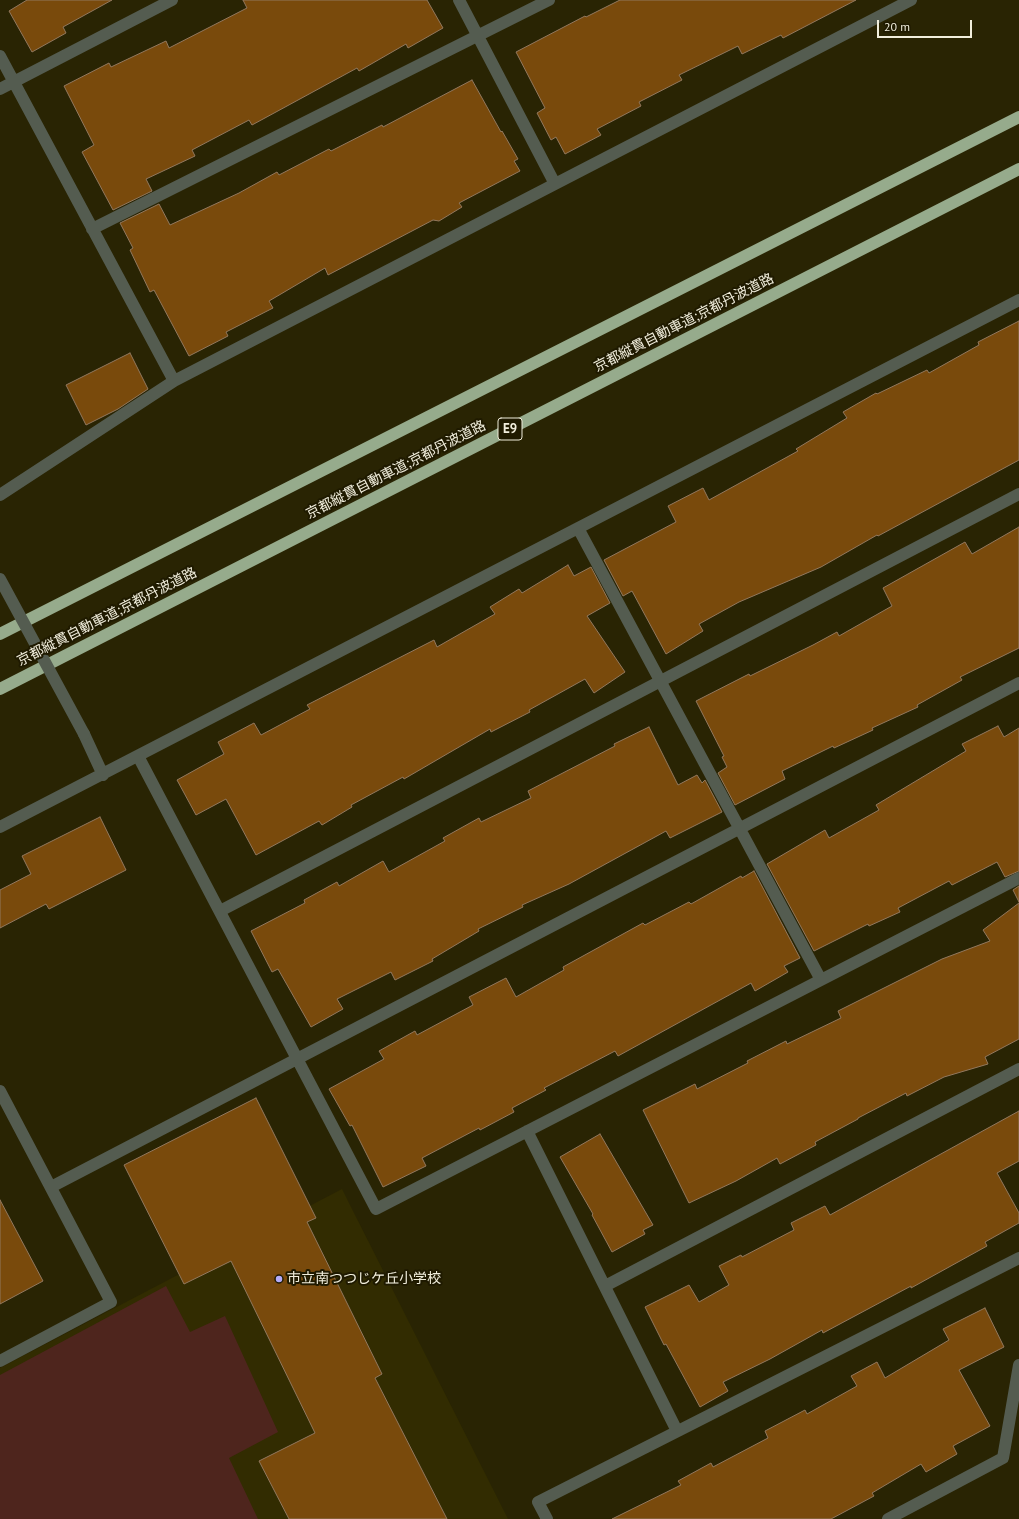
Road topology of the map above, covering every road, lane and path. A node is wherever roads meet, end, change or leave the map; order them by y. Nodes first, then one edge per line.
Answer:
1 (172, 0) edge
2 (459, 0) edge
3 (549, 0) edge
4 (911, 0) edge
5 (478, 37) junction
6 (0, 56) edge
7 (14, 82) junction
8 (0, 89) edge
9 (1019, 117) edge
10 (1019, 168) edge
11 (555, 184) junction
12 (92, 229) junction
13 (1019, 300) edge
14 (174, 381) junction
15 (1019, 494) edge
16 (0, 495) edge
17 (578, 528) junction
18 (0, 579) edge
19 (0, 634) edge
20 (660, 681) junction
21 (1019, 683) edge
22 (0, 689) edge
23 (138, 756) junction
24 (103, 774) junction
25 (0, 828) edge
26 (740, 829) junction
27 (1019, 878) edge
28 (220, 911) junction
29 (821, 980) junction
30 (298, 1058) junction
31 (1019, 1069) edge
32 (0, 1091) edge
33 (527, 1131) junction
34 (50, 1187) junction
35 (1019, 1258) edge
36 (604, 1286) junction
37 (0, 1362) edge
38 (1019, 1364) edge
39 (677, 1431) junction
40 (547, 1519) edge
41 (888, 1519) edge

1 - 7 street
2 - 5 street
3 - 5 street
4 - 11 street
5 - 11 street
5 - 12 street
6 - 7 street
7 - 8 street
7 - 12 street
9 - 19 highway
10 - 22 highway, 京都縦貫自動車道;京都丹波道路 / E9
11 - 14 street
12 - 14 street
13 - 17 street
14 - 16 street
15 - 20 street
17 - 20 street
17 - 23 street
18 - 24 street, bridge
20 - 26 street
20 - 28 street
21 - 26 street
23 - 24 street
23 - 28 street
24 - 25 street
26 - 29 street
26 - 30 street
27 - 29 street
28 - 30 street
29 - 33 street
30 - 33 street
30 - 34 street
31 - 36 street
32 - 34 street
33 - 36 street
34 - 37 street
35 - 39 street
36 - 39 street
38 - 41 street
39 - 40 street

